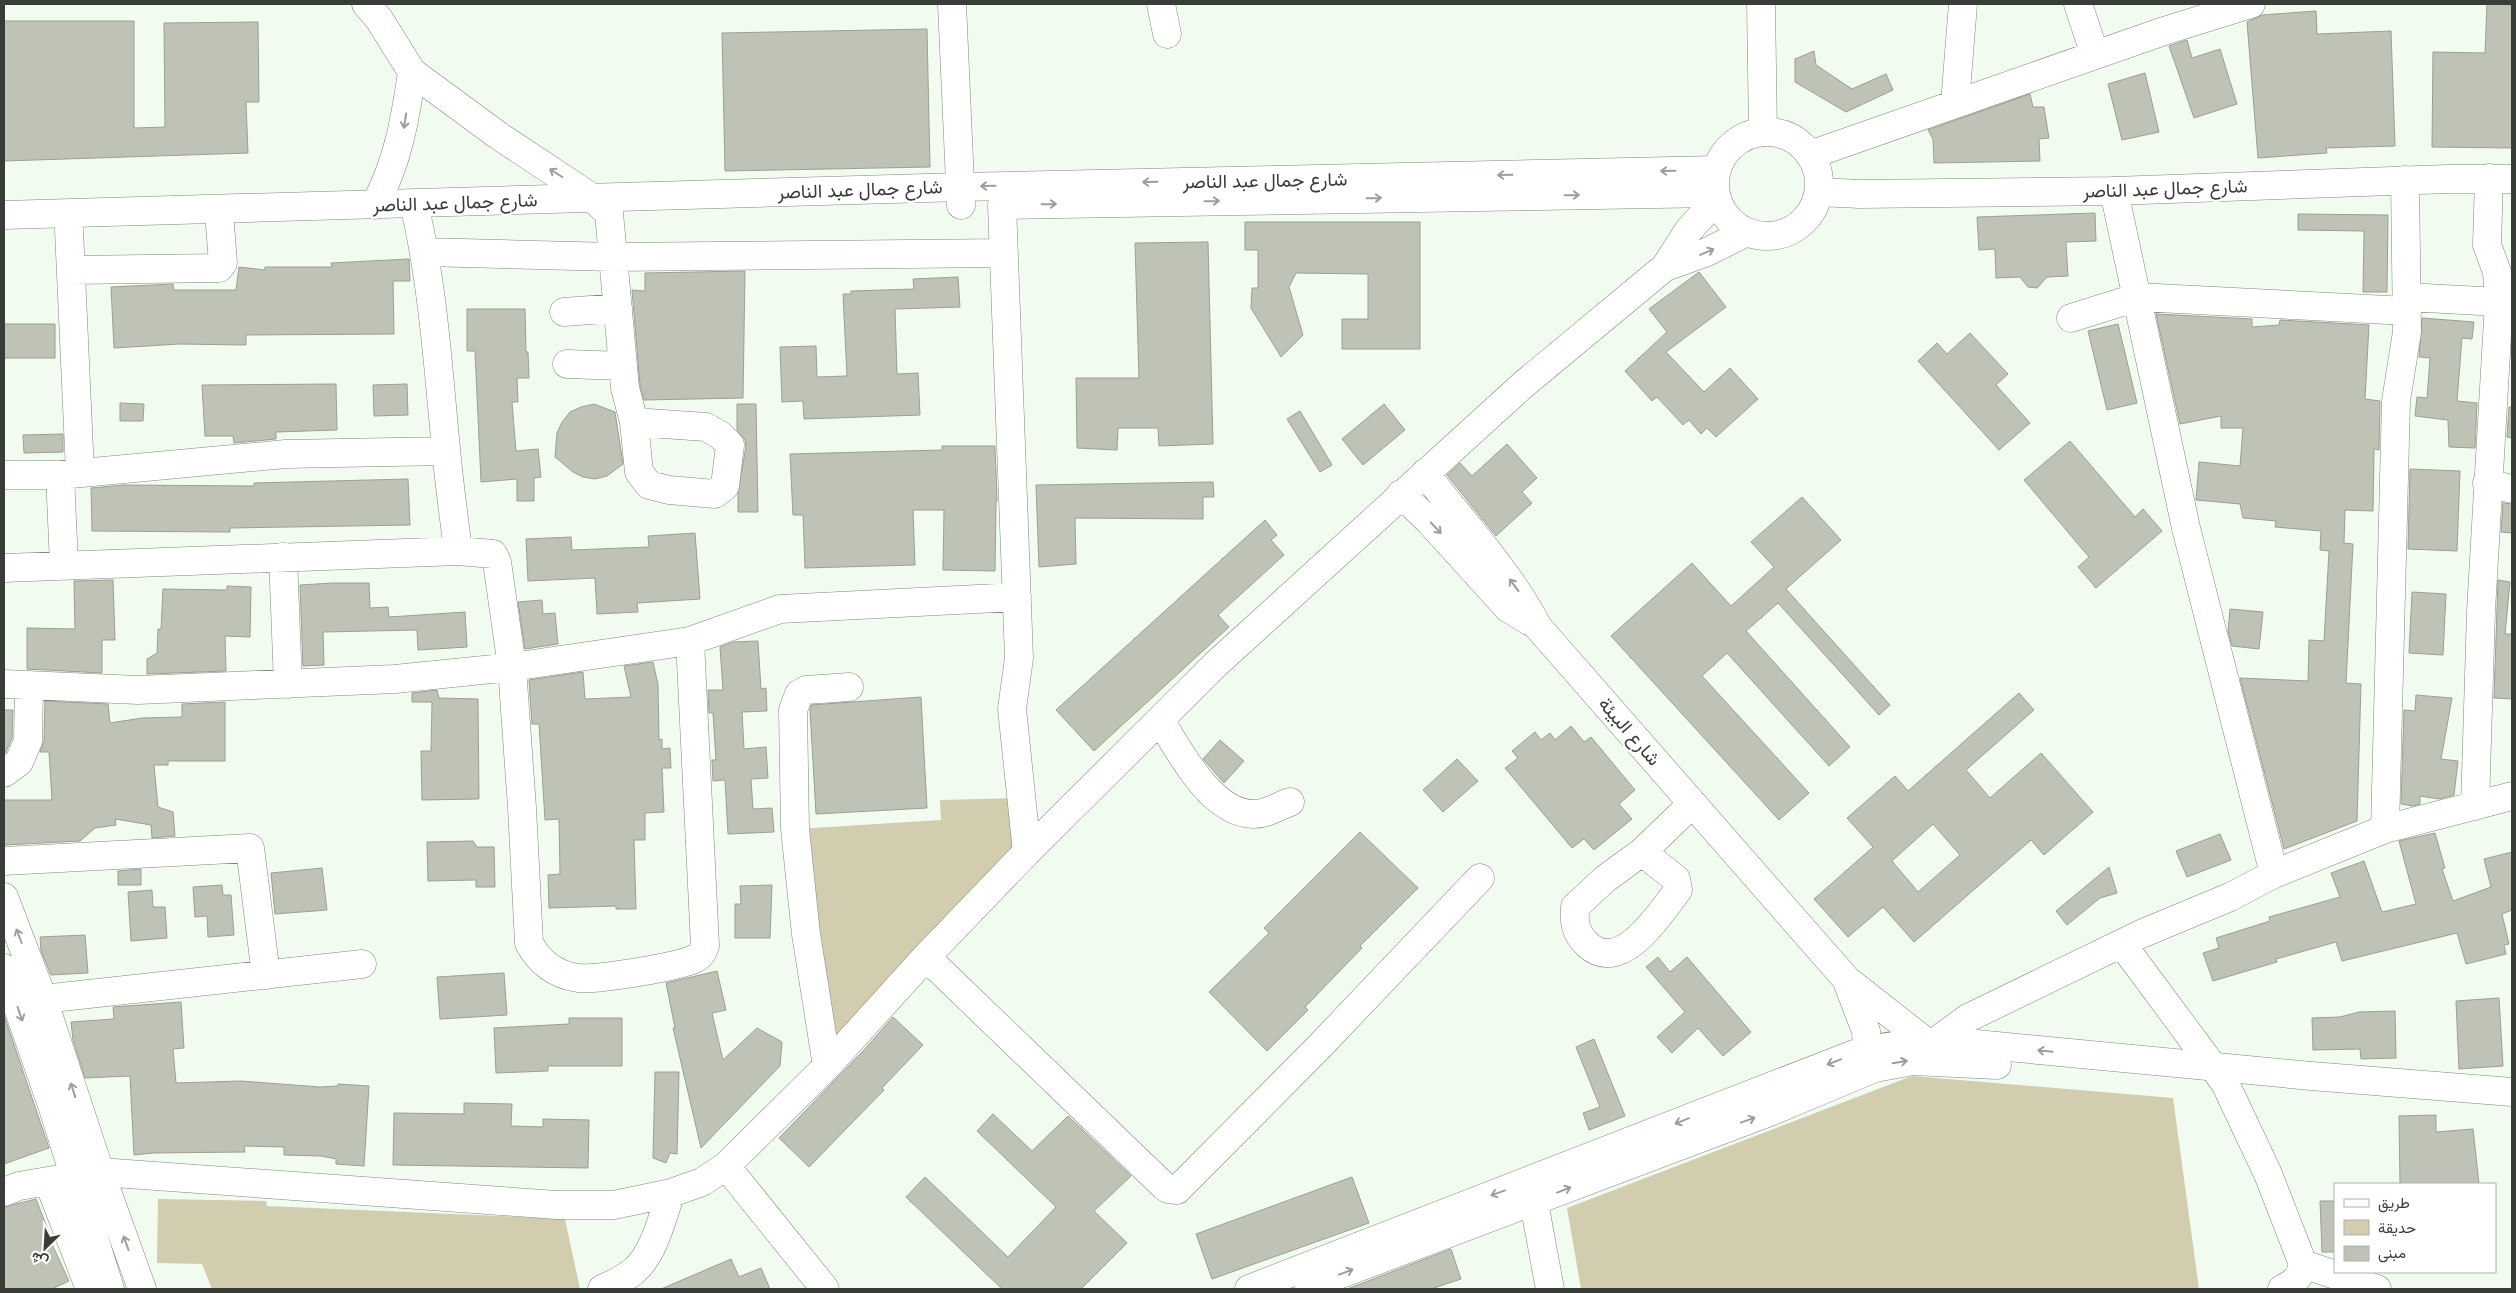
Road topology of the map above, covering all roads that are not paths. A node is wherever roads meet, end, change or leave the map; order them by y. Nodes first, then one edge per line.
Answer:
1 (366, 4) edge
2 (952, 4) edge
3 (1161, 4) edge
4 (1761, 4) edge
5 (1963, 4) edge
6 (2078, 4) edge
7 (2251, 4) edge
8 (1166, 34) dead end
9 (2095, 55) junction
10 (412, 72) junction
11 (1955, 103) junction
12 (1763, 132) junction
13 (1810, 155) junction
14 (2501, 179) edge
15 (2405, 180) junction
16 (1716, 187) junction
17 (2114, 191) junction
18 (1819, 192) junction
19 (961, 196) junction
20 (375, 205) junction
21 (600, 205) junction
22 (1002, 205) junction
23 (416, 210) junction
24 (4, 215) edge
25 (220, 225) junction
26 (69, 230) junction
27 (1747, 232) junction
28 (4, 233) edge
29 (425, 252) junction
30 (1004, 253) junction
31 (613, 257) junction
32 (1665, 266) junction
33 (71, 270) junction
34 (2138, 297) junction
35 (2499, 302) junction
36 (2407, 304) junction
37 (618, 308) junction
38 (564, 312) dead end
39 (2071, 318) dead end
40 (567, 364) dead end
41 (623, 366) junction
42 (2504, 377) edge
43 (634, 422) dead end
44 (446, 451) junction
45 (70, 473) junction
46 (1425, 473) junction
47 (4, 475) edge
48 (2500, 486) edge
49 (1401, 494) junction
50 (458, 551) junction
51 (283, 558) junction
52 (64, 564) junction
53 (4, 568) edge
54 (1017, 597) junction
55 (1538, 627) junction
56 (690, 640) junction
57 (512, 667) junction
58 (288, 684) junction
59 (16, 685) edge
60 (849, 687) dead end
61 (1160, 720) junction
62 (4, 773) edge
63 (2512, 796) edge
64 (1290, 802) dead end
65 (1692, 804) junction
66 (2475, 806) junction
67 (2385, 829) junction
68 (1027, 852) junction
69 (1642, 852) dead end
70 (4, 862) edge
71 (2274, 874) junction
72 (1480, 878) dead end
73 (4, 898) edge
74 (2122, 944) junction
75 (926, 957) junction
76 (362, 964) dead end
77 (4, 968) edge
78 (266, 975) junction
79 (1846, 980) junction
80 (43, 1000) junction
81 (1930, 1042) junction
82 (1867, 1050) junction
83 (827, 1066) junction
84 (2219, 1075) junction
85 (2512, 1092) edge
86 (2512, 1106) edge
87 (726, 1166) junction
88 (100, 1172) junction
89 (61, 1180) junction
90 (4, 1192) edge
91 (1531, 1192) junction
92 (671, 1194) junction
93 (2303, 1264) junction
94 (94, 1289) edge
95 (142, 1289) edge
96 (602, 1289) edge
97 (825, 1289) edge
98 (1249, 1289) edge
99 (1300, 1289) edge
100 (1550, 1289) edge
101 (2282, 1289) edge
102 (2377, 1289) edge

1 - 10 street
2 - 19 street
3 - 8 street
4 - 12 street
5 - 11 street
6 - 9 street
7 - 9 street
9 - 11 street
10 -> 20 street
21 -> 10 street
11 - 13 street
12 - 13 street
12 - 16 street
13 - 18 street
14 - 15 street, شارع جمال عبد الناصر
14 - 35 street
15 - 17 street, شارع جمال عبد الناصر
15 - 36 street
16 -> 19 street, شارع جمال عبد الناصر
22 -> 16 street, شارع جمال عبد الناصر
16 - 27 street
16 - 32 street
17 - 18 street, شارع جمال عبد الناصر
17 - 34 street
18 - 27 street
19 - 21 street, شارع جمال عبد الناصر
19 - 22 street, شارع جمال عبد الناصر
20 - 23 street, شارع جمال عبد الناصر
20 - 24 street, شارع جمال عبد الناصر
21 - 23 street, شارع جمال عبد الناصر
21 - 31 street
22 - 30 street
23 - 25 street, شارع جمال عبد الناصر
23 - 29 street
25 - 26 street, شارع جمال عبد الناصر
25 - 33 street
26 - 28 street, شارع جمال عبد الناصر
26 - 33 street
32 -> 27 street
29 - 31 street
29 - 44 street
30 - 31 street
30 - 54 street
31 - 37 street
32 - 46 street
33 - 45 street
34 - 36 street
34 - 39 street
34 - 71 street
35 - 36 street
35 - 42 street
36 - 67 street
37 - 38 street
37 - 41 street
40 - 41 street
41 - 43 street
42 - 48 street
44 - 45 street
44 - 50 street
45 - 47 street
45 - 52 street
46 - 49 street
55 -> 46 street, شارع البيئة
48 - 66 street
49 -> 55 street
49 - 61 street
50 - 51 street
50 - 57 street
51 - 52 street
51 - 58 street
52 - 53 street
54 - 56 street
54 - 68 street
55 - 65 street, شارع البيئة
56 - 57 street
56 - 57 street
57 - 58 street
58 - 59 street
59 - 62 street
60 - 83 street
61 - 64 street
61 - 68 street
63 - 66 street
65 - 69 street
65 - 79 street, شارع البيئة
66 - 67 street
67 - 71 street
68 - 75 street
70 - 78 street
71 - 74 street
72 - 75 street
80 -> 73 street
74 - 81 street
74 - 84 street
75 - 83 street
76 - 78 street
77 -> 89 street
78 - 80 street
79 - 81 street, شارع البيئة
79 - 82 street, شارع البيئة
88 -> 80 street
81 - 82 street
84 -> 81 street
82 -> 91 street
83 - 87 street
84 - 85 street
84 - 86 street
91 -> 84 street
84 - 93 street
87 - 92 street
87 - 97 street
88 - 89 street
88 - 92 street
95 -> 88 street
89 - 90 street
89 - 94 street
91 -> 98 street
99 -> 91 street
91 - 100 street
92 - 96 street
93 - 101 street
93 - 102 street

